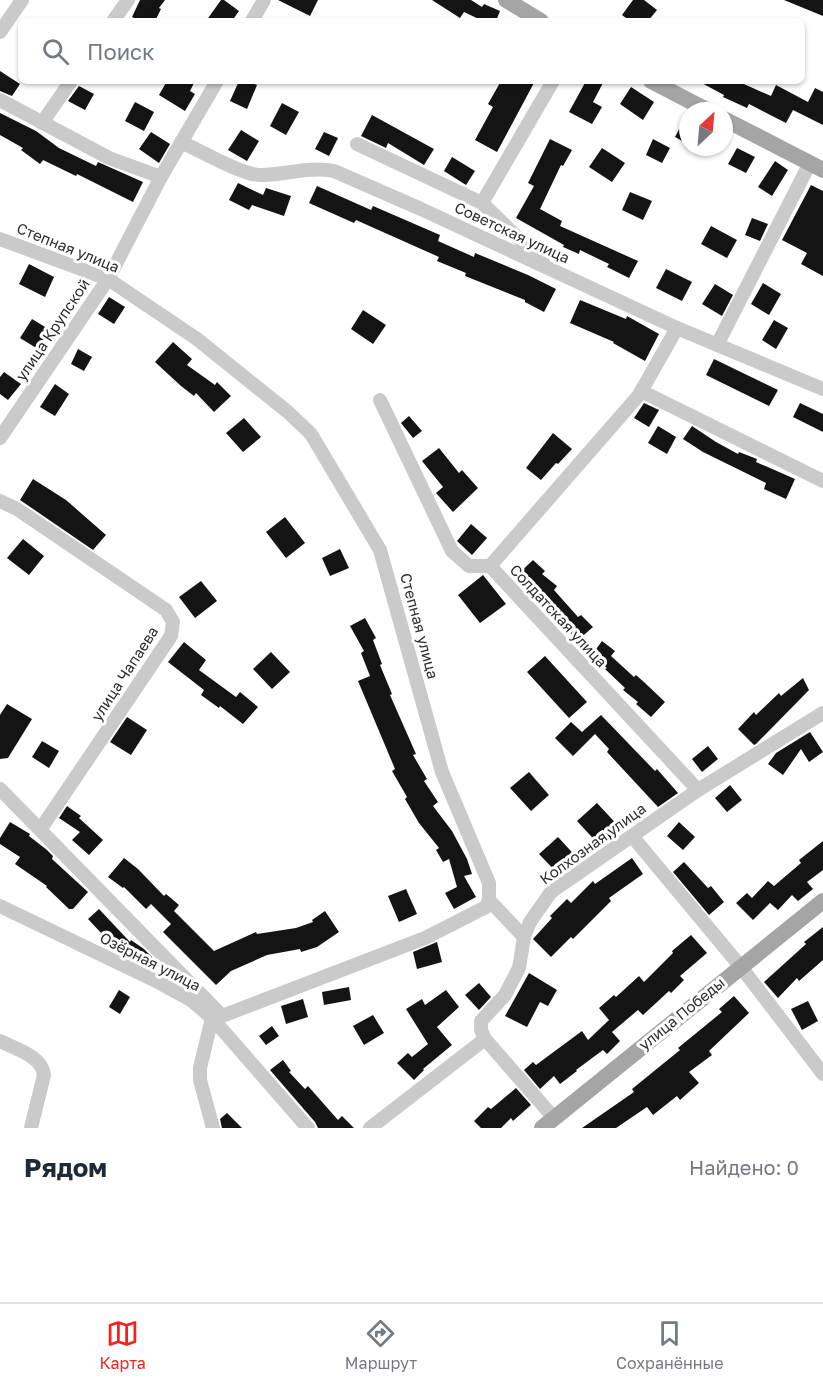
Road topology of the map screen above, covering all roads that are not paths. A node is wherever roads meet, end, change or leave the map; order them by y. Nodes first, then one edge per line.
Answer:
1 (22, 0) edge
2 (128, 0) edge
3 (264, 0) edge
4 (506, 0) edge
5 (115, 18) edge
6 (254, 18) edge
7 (536, 18) edge
8 (0, 32) edge
9 (69, 84) edge
10 (215, 84) edge
11 (551, 84) edge
12 (657, 84) edge
13 (0, 100) edge
14 (692, 102) edge
15 (42, 123) junction
16 (733, 124) edge
17 (181, 142) junction
18 (357, 144) dead end
19 (817, 167) edge
20 (161, 177) junction
21 (482, 204) junction
22 (0, 238) edge
23 (553, 270) junction
24 (108, 279) junction
25 (676, 328) junction
26 (717, 345) junction
27 (823, 389) edge
28 (641, 391) junction
29 (380, 400) dead end
30 (0, 438) edge
31 (823, 481) edge
32 (0, 501) edge
33 (489, 566) junction
34 (821, 718) edge
35 (0, 789) edge
36 (698, 790) junction
37 (40, 830) junction
38 (632, 836) junction
39 (489, 900) junction
40 (823, 901) edge
41 (0, 906) edge
42 (524, 937) junction
43 (741, 967) junction
44 (217, 1017) junction
45 (485, 1039) junction
46 (0, 1041) edge
47 (823, 1074) edge
48 (548, 1123) edge
49 (31, 1128) edge
50 (213, 1128) edge
51 (308, 1128) edge
52 (370, 1128) edge

1 - 8 street
2 - 5 street
3 - 6 street
4 - 7 main road
9 - 15 street
10 - 17 street, улица Крупской
11 - 21 street
12 - 14 main road
13 - 15 street
15 - 20 street
16 - 19 main road
17 - 20 street, улица Крупской
17 - 23 street, Советская улица
18 - 21 street
19 - 26 street
20 - 24 street, улица Крупской
21 - 23 street
22 - 24 street, Степная улица
23 - 25 street, Советская улица
24 - 30 street, улица Крупской
24 - 39 street, Степная улица
25 - 26 street, Советская улица
25 - 28 street
26 - 27 street, Советская улица
28 - 31 street
28 - 33 street
29 - 33 street, Солдатская улица
32 - 37 street, улица Чапаева
33 - 36 street, Солдатская улица
34 - 36 street, Колхозная улица
35 - 37 street
36 - 38 street, Колхозная улица
37 - 44 street
38 - 42 street, Колхозная улица
38 - 43 street
39 - 42 street
39 - 44 street
40 - 43 main road, улица Победы
41 - 44 street, Озёрная улица
42 - 45 street, Колхозная улица
43 - 47 street
43 - 48 main road, улица Победы
44 - 50 street
44 - 51 street
45 - 48 street
45 - 52 street
46 - 49 street

